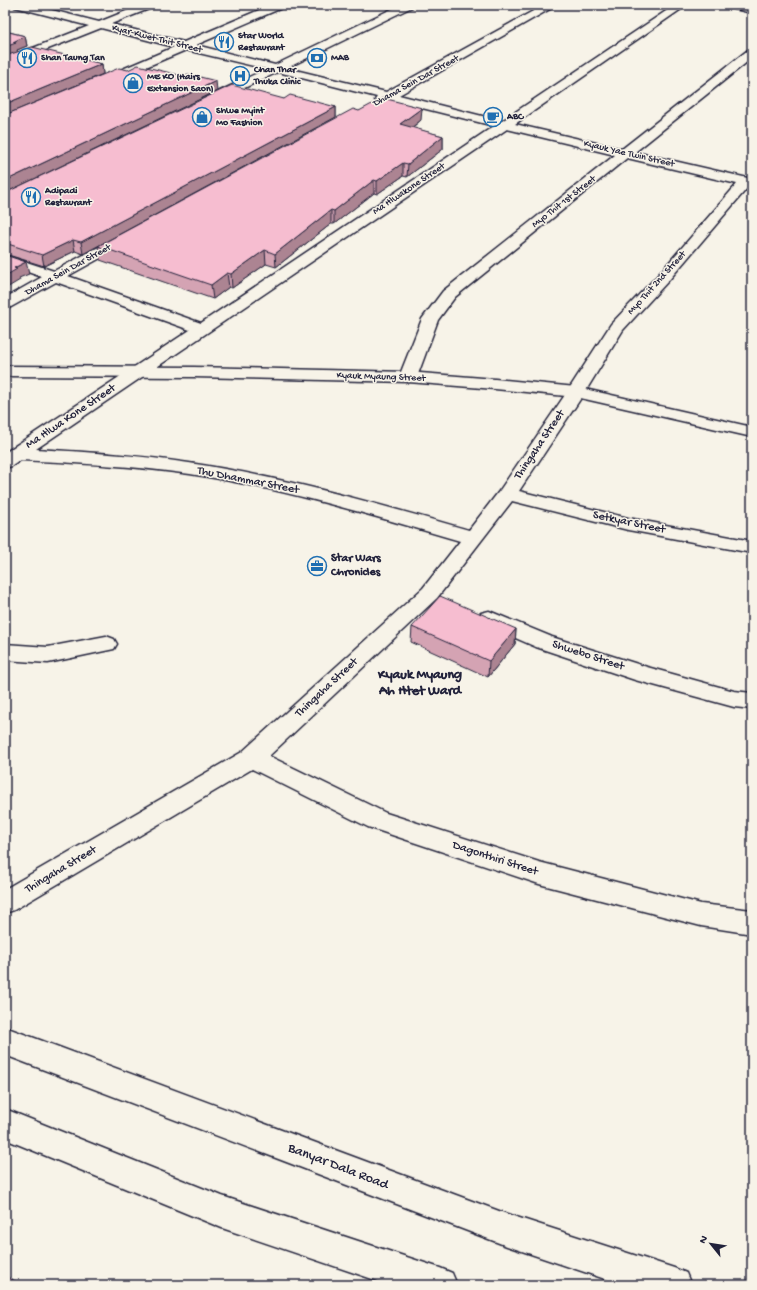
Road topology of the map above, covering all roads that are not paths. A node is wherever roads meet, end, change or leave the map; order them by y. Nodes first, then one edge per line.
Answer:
1 (150, 5) edge
2 (280, 5) edge
3 (408, 5) edge
4 (552, 5) edge
5 (682, 5) edge
6 (730, 5) edge
7 (19, 6) edge
8 (752, 10) edge
9 (101, 25) junction
10 (186, 46) junction
11 (751, 53) edge
12 (5, 63) edge
13 (277, 68) junction
14 (92, 85) edge
15 (388, 96) junction
16 (198, 106) edge
17 (367, 107) edge
18 (505, 125) junction
19 (625, 153) junction
20 (749, 182) edge
21 (138, 232) edge
22 (5, 259) edge
23 (54, 277) junction
24 (5, 304) edge
25 (203, 328) junction
26 (5, 371) edge
27 (136, 372) junction
28 (408, 377) junction
29 (576, 392) junction
30 (752, 432) edge
31 (11, 458) edge
32 (507, 494) junction
33 (474, 538) junction
34 (752, 547) edge
35 (430, 593) junction
36 (451, 602) edge
37 (473, 611) edge
38 (106, 644) dead end
39 (5, 652) edge
40 (752, 701) edge
41 (251, 758) junction
42 (5, 902) edge
43 (752, 922) edge
44 (5, 1041) edge
45 (5, 1124) edge
46 (440, 1285) edge
47 (674, 1285) edge

1 - 9 street
2 - 10 street
3 - 13 street
4 - 15 street, Dhama Sein Dar Street
5 - 18 street, Ma Hlwakone Street
6 - 8 street
7 - 9 street, Kyar-Kwet-Thit Street
9 - 10 street, Kyar-Kwet-Thit Street
9 - 12 street
10 - 13 street, Kyar-Kwet-Thit Street
10 - 14 street
11 - 19 street, Myo Thit 1st Street
13 - 15 street, Kyar-Kwet-Thit Street
13 - 16 street
15 - 17 street, Dhama Sein Dar Street
15 - 18 street, Kyar-Kwet-Thit Street
18 - 19 street, Kyauk Yae Twin Street
18 - 25 street, Ma Hlwakone Street
19 - 20 street, Kyauk Yae Twin Street
19 - 28 street, Myo Thit 1st Street
20 - 29 street, Myo Thit 2nd Street
21 - 23 street, Dhama Sein Dar Street
22 - 23 street
23 - 24 street, Dhama Sein Dar Street
23 - 25 street
25 - 27 street, Ma Hlwakone Street
26 - 27 street, Kyauk Myaung Street
27 - 28 street, Kyauk Myaung Street
27 - 31 street, Ma Hlwa Kone Street
28 - 29 street, Kyauk Myaung Street
29 - 30 street, Kyauk Myaung Street
29 - 32 street, Thingaha Street
31 - 33 street, Thu Dhammar Street
32 - 33 street, Thingaha Street
32 - 34 street, Setkyar Street
33 - 35 street, Thingaha Street
35 - 36 street
35 - 41 street, Thingaha Street
37 - 40 street, Shwebo Street
38 - 39 street
41 - 42 street, Thingaha Street
41 - 43 street, Dagonthiri Street
44 - 47 street, Banyar Dala Road
45 - 46 street

